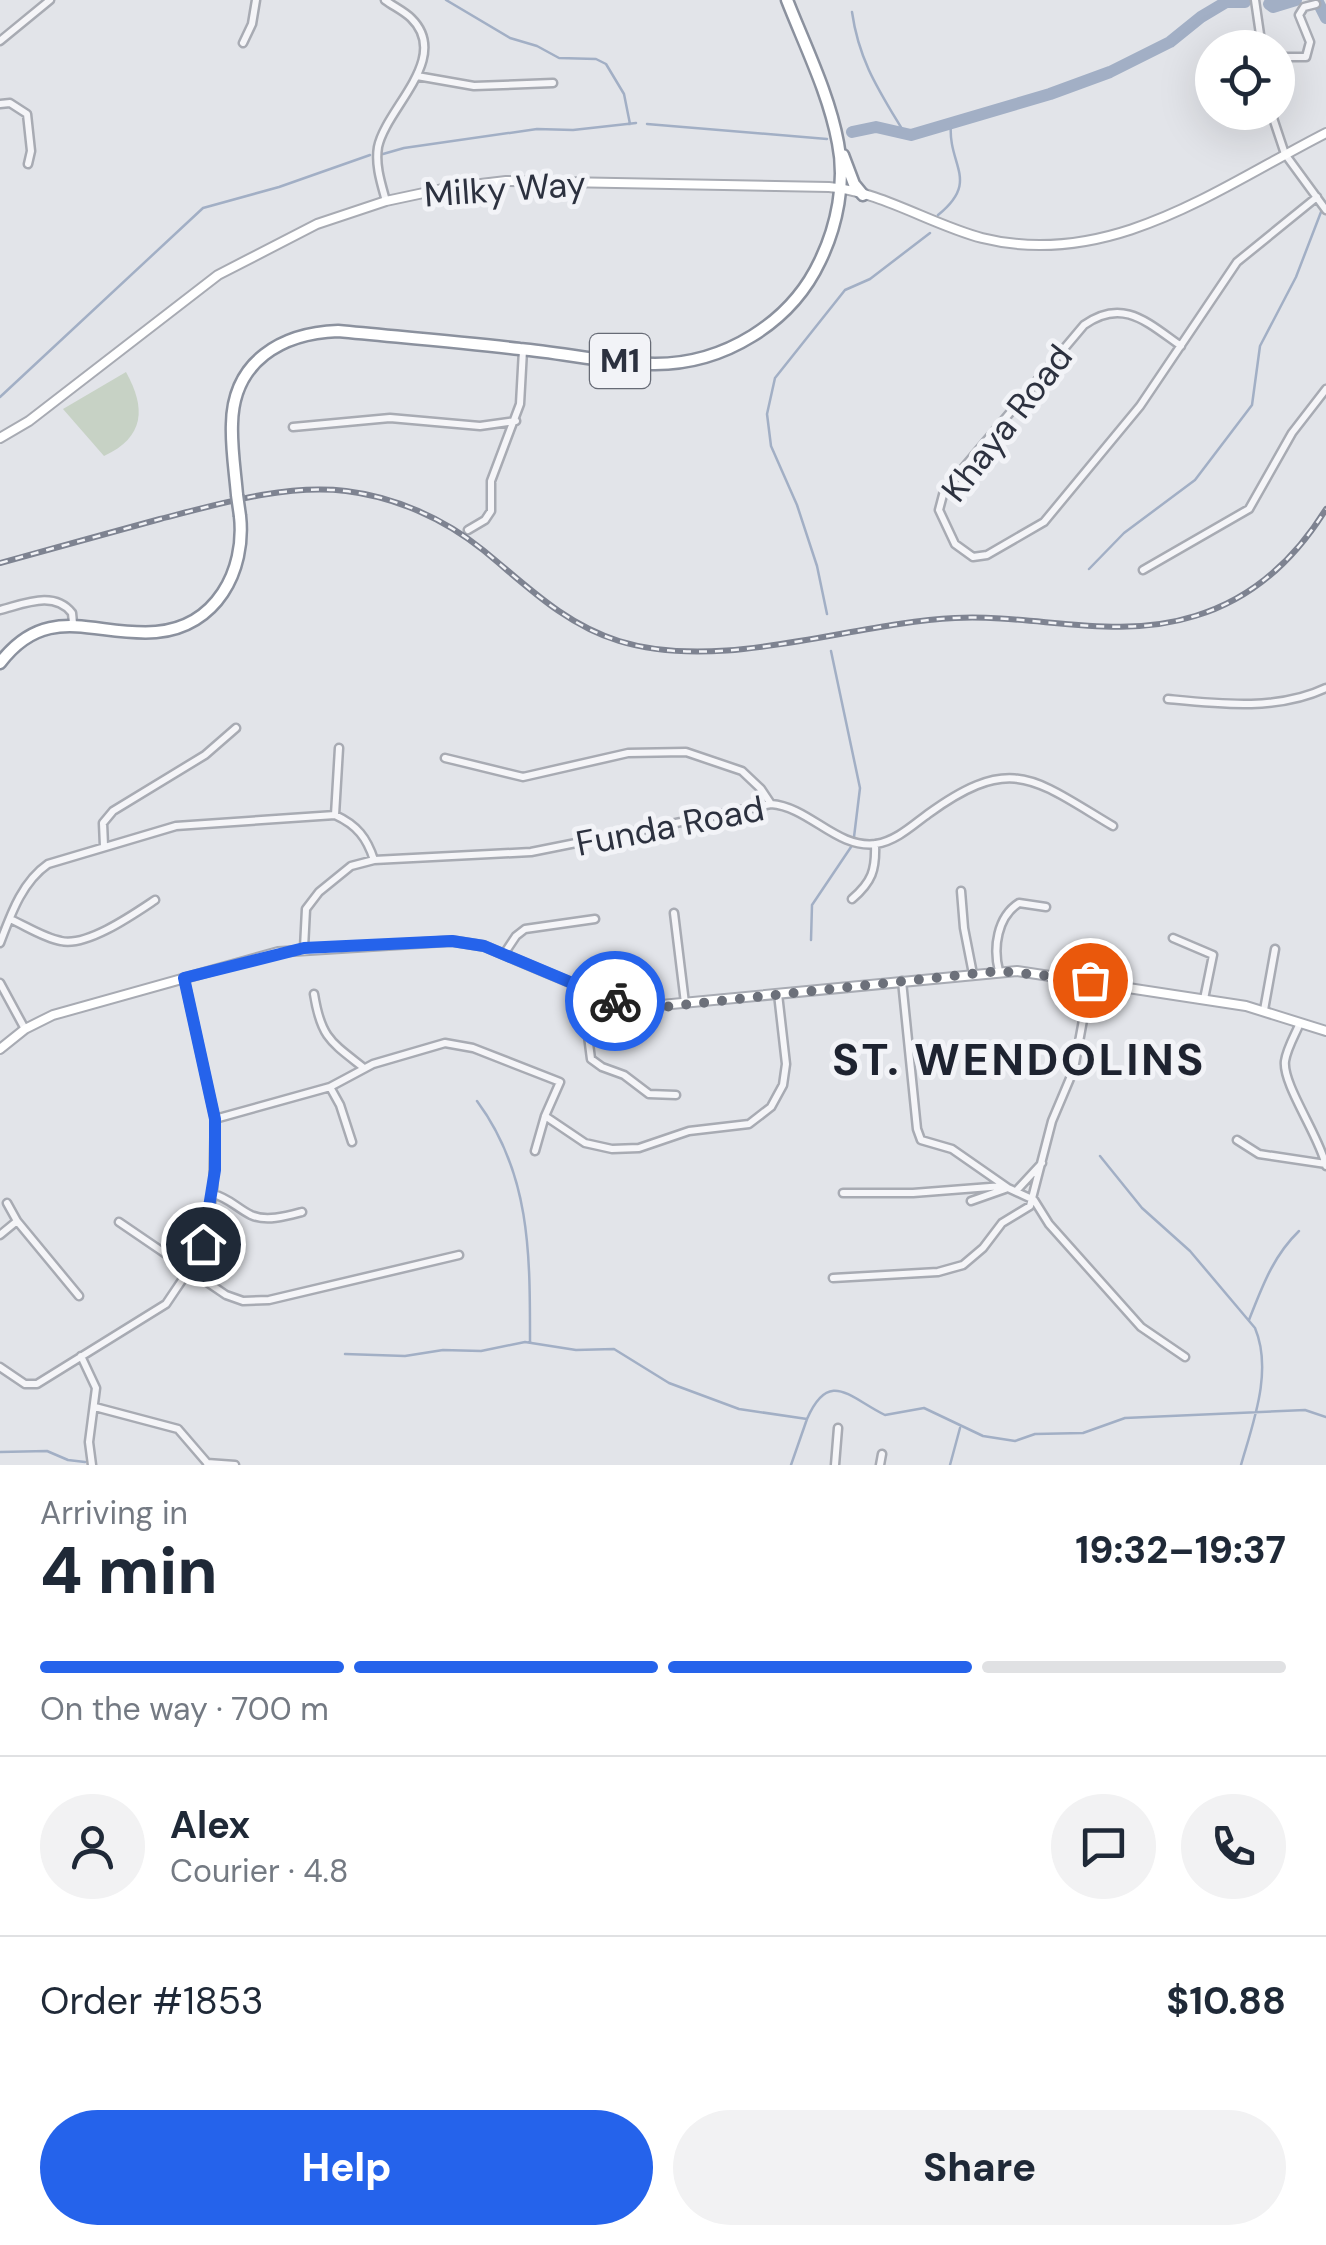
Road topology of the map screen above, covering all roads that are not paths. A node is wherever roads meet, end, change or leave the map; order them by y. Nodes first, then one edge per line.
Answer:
1 (50, 0) edge
2 (256, 0) edge
3 (385, 0) edge
4 (787, 0) edge
5 (1255, 0) edge
6 (1316, 4) dead end
7 (1259, 30) edge
8 (0, 41) edge
9 (242, 43) dead end
10 (1295, 57) edge
11 (417, 76) junction
12 (553, 83) dead end
13 (0, 104) edge
14 (1277, 130) edge
15 (1326, 133) edge
16 (839, 146) junction
17 (1286, 154) junction
18 (28, 164) dead end
19 (841, 188) junction
20 (864, 195) junction
21 (1317, 197) junction
22 (386, 201) junction
23 (1326, 210) edge
24 (1180, 346) junction
25 (522, 349) junction
26 (1326, 390) edge
27 (516, 421) junction
28 (293, 427) dead end
29 (0, 438) edge
30 (468, 530) dead end
31 (1146, 568) dead end
32 (0, 610) edge
33 (73, 624) junction
34 (0, 663) edge
35 (1326, 688) edge
36 (1168, 699) dead end
37 (236, 728) dead end
38 (339, 748) dead end
39 (445, 758) dead end
40 (770, 804) junction
41 (335, 815) junction
42 (1113, 826) dead end
43 (874, 844) junction
44 (104, 846) junction
45 (374, 860) junction
46 (961, 890) dead end
47 (852, 899) dead end
48 (155, 900) dead end
49 (1046, 907) dead end
50 (674, 913) dead end
51 (596, 918) dead end
52 (10, 919) junction
53 (1173, 938) dead end
54 (0, 943) edge
55 (304, 948) junction
56 (1275, 950) dead end
57 (504, 954) junction
58 (999, 971) junction
59 (973, 974) junction
60 (184, 978) junction
61 (1090, 980) junction
62 (902, 981) junction
63 (0, 983) edge
64 (314, 994) dead end
65 (598, 994) junction
66 (778, 994) junction
67 (1204, 999) junction
68 (685, 1004) junction
69 (1264, 1010) junction
70 (1301, 1022) junction
71 (25, 1029) junction
72 (1326, 1031) edge
73 (0, 1050) edge
74 (364, 1068) junction
75 (330, 1087) junction
76 (676, 1095) dead end
77 (545, 1116) junction
78 (215, 1119) junction
79 (1237, 1140) dead end
80 (352, 1142) dead end
81 (536, 1151) dead end
82 (1042, 1163) junction
83 (1326, 1165) edge
84 (1010, 1188) junction
85 (843, 1193) dead end
86 (213, 1194) junction
87 (971, 1200) dead end
88 (1034, 1200) junction
89 (7, 1203) dead end
90 (302, 1212) dead end
91 (17, 1221) junction
92 (119, 1222) dead end
93 (0, 1234) edge
94 (459, 1255) dead end
95 (192, 1271) junction
96 (833, 1278) dead end
97 (79, 1296) dead end
98 (81, 1356) junction
99 (1185, 1357) dead end
100 (0, 1368) edge
101 (95, 1407) junction
102 (838, 1428) dead end
103 (882, 1454) dead end
104 (208, 1464) edge
105 (92, 1465) edge
106 (235, 1465) edge
107 (835, 1465) edge
108 (880, 1465) edge

1 - 8 street
2 - 9 street
3 - 11 street
4 - 16 highway, M1
5 - 7 street
6 - 10 street
11 - 12 street
11 - 22 street
13 - 18 street
14 - 17 street
15 - 17 street, Milky Way
16 - 19 highway, M1
16 - 20 highway
17 - 20 street, Milky Way
17 - 21 street
19 - 20 street, Milky Way
19 - 22 street, Milky Way
19 - 25 highway, M1
21 - 23 street
21 - 24 street, Khaya Road
22 - 29 street, Milky Way
24 - 24 street, Khaya Road
25 - 27 street
25 - 33 highway, M1, bridge
26 - 31 street
27 - 28 street
27 - 30 street
32 - 33 street
33 - 34 highway, M1
35 - 36 street
37 - 44 street
38 - 41 street
39 - 40 street
40 - 43 street, Funda Road
40 - 45 street, Funda Road
41 - 44 street
41 - 45 street
42 - 43 street
43 - 47 street
44 - 52 street
45 - 55 street, Funda Road
46 - 59 street
48 - 52 street
49 - 58 street
50 - 68 street
51 - 57 street
52 - 54 street
53 - 67 street
55 - 57 street
55 - 60 street
56 - 69 street
57 - 65 street
58 - 59 street
58 - 61 street
59 - 62 street
60 - 71 street
60 - 78 street
61 - 67 street
61 - 82 street
62 - 66 street
62 - 84 street
63 - 71 street
64 - 74 street
65 - 68 street
65 - 76 street
66 - 68 street
66 - 77 street
67 - 69 street
69 - 70 street
70 - 72 street
70 - 83 street
71 - 73 street
74 - 75 street
74 - 77 street
75 - 78 street
75 - 80 street
77 - 81 street
78 - 86 street
79 - 83 street
82 - 84 street
82 - 88 street
84 - 85 street
84 - 87 street
84 - 88 street
86 - 90 street
86 - 95 street
88 - 96 street
88 - 99 street
89 - 91 street
91 - 93 street
91 - 97 street
92 - 95 street
94 - 95 street
95 - 98 street
98 - 100 street
98 - 101 street
101 - 104 street
101 - 105 street
102 - 107 street
103 - 108 street
104 - 106 street

